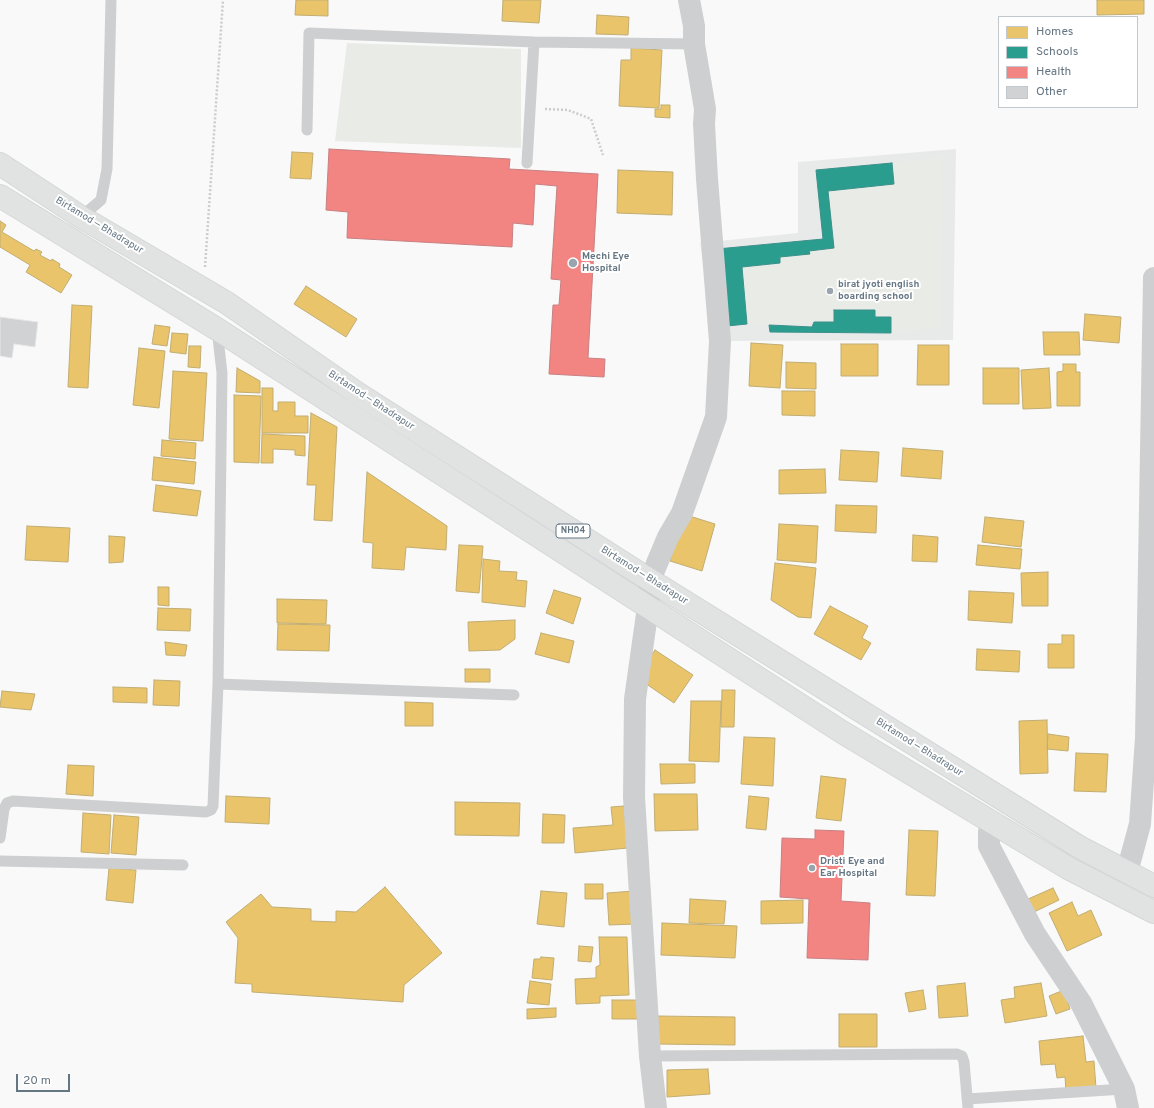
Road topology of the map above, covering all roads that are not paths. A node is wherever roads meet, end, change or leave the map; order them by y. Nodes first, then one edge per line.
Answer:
1 (111, 0) edge
2 (689, 0) edge
3 (534, 42) junction
4 (694, 44) junction
5 (308, 130) dead end
6 (527, 163) dead end
7 (0, 164) edge
8 (0, 196) edge
9 (81, 217) junction
10 (1154, 278) edge
11 (217, 329) junction
12 (357, 393) junction
13 (342, 410) junction
14 (650, 580) junction
15 (648, 607) junction
16 (218, 684) junction
17 (514, 695) dead end
18 (963, 775) junction
19 (952, 798) junction
20 (993, 823) junction
21 (0, 838) edge
22 (0, 861) edge
23 (183, 865) dead end
24 (1127, 872) junction
25 (1154, 886) edge
26 (1154, 912) edge
27 (650, 1056) junction
28 (1126, 1099) edge
29 (968, 1103) edge
30 (656, 1108) edge

1 - 9 lane
2 - 4 street
3 - 4 lane
3 - 5 lane
3 - 6 lane
4 - 14 street
7 - 9 main road, Birtamod — Bhadrapur / NH04
8 - 11 main road, NH04
9 - 12 main road, Birtamod — Bhadrapur / NH04
10 - 24 street
11 - 13 main road, NH04
11 - 16 lane
12 - 13 main road
12 - 14 main road, Birtamod — Bhadrapur / NH04
13 - 15 main road, NH04
14 - 15 street
14 - 18 main road, Birtamod — Bhadrapur / NH04
15 - 19 main road, NH04
15 - 27 street
16 - 17 lane
16 - 21 lane
18 - 19 main road
18 - 24 main road, Birtamod — Bhadrapur / NH04
19 - 20 main road, NH04
20 - 26 main road, NH04
20 - 28 street
22 - 23 lane
24 - 25 main road, Birtamod — Bhadrapur / NH04
27 - 29 lane
27 - 30 street
28 - 29 lane

